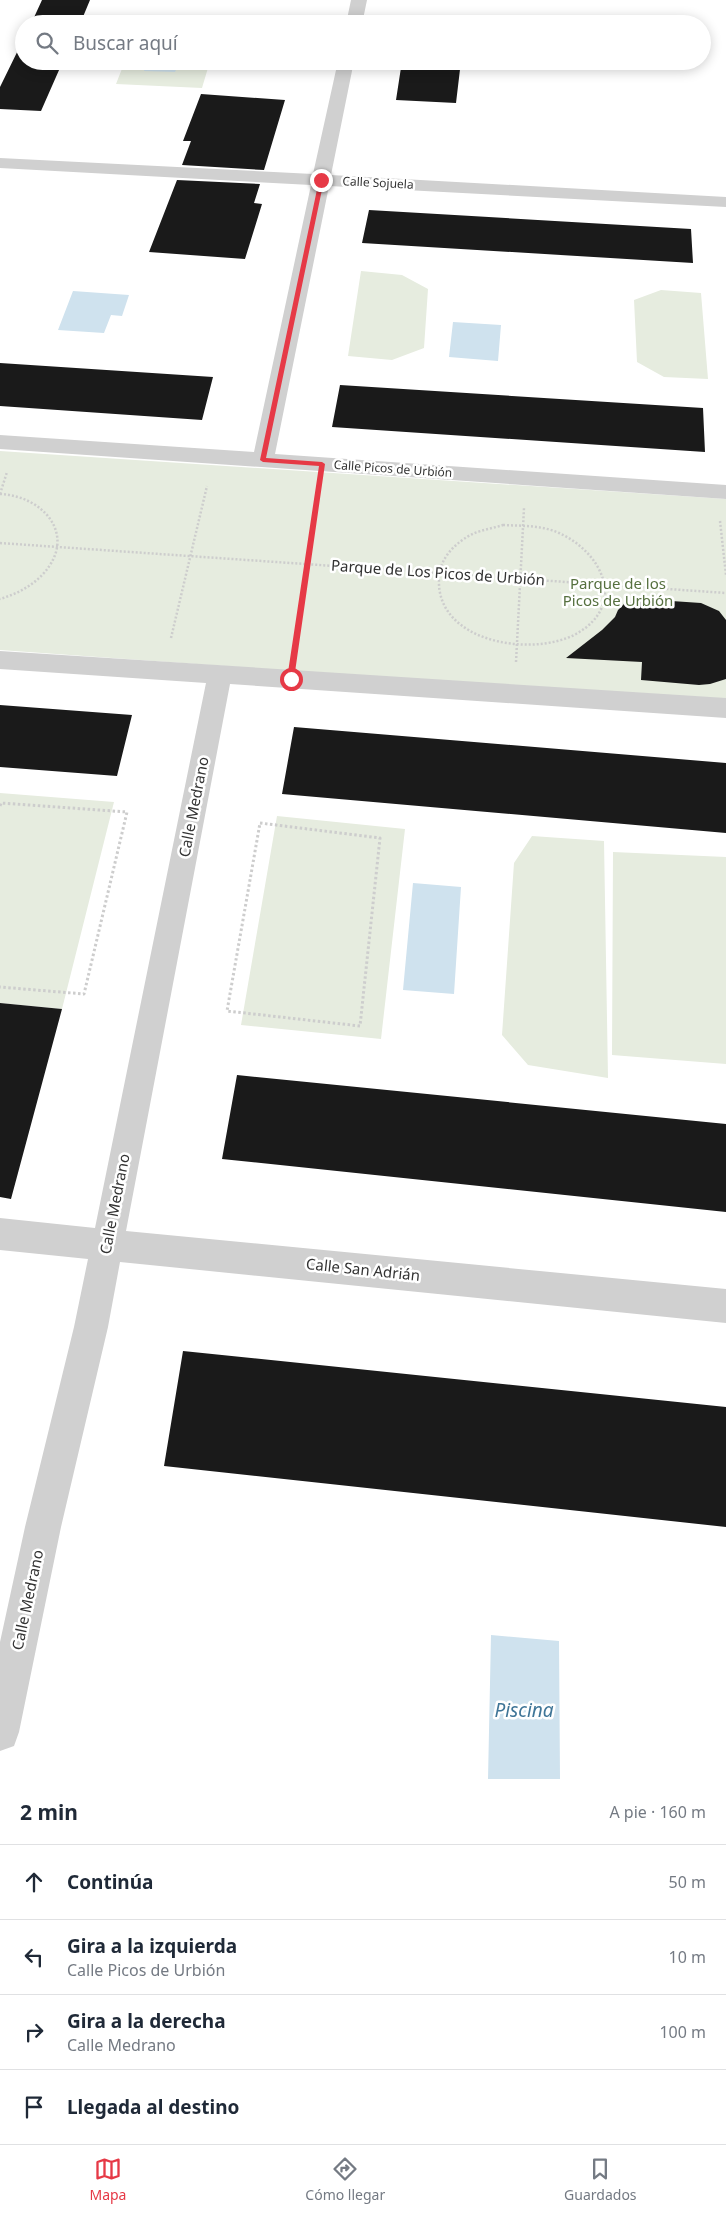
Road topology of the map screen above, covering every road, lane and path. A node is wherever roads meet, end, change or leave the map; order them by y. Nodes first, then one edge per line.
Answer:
1 (359, 0) edge
2 (356, 15) edge
3 (344, 70) edge
4 (0, 163) edge
5 (321, 180) junction
6 (726, 202) edge
7 (0, 442) edge
8 (214, 456) junction
9 (263, 460) junction
10 (322, 464) junction
11 (524, 478) junction
12 (721, 491) edge
13 (0, 494) edge
14 (524, 526) junction
15 (0, 543) edge
16 (58, 548) junction
17 (190, 556) junction
18 (308, 564) junction
19 (439, 573) junction
20 (726, 575) edge
21 (521, 578) junction
22 (606, 584) junction
23 (726, 593) edge
24 (0, 599) edge
25 (518, 645) junction
26 (0, 660) edge
27 (163, 670) junction
28 (220, 674) junction
29 (291, 679) junction
30 (514, 694) junction
31 (726, 708) edge
32 (0, 806) edge
33 (0, 987) edge
34 (227, 1011) joint
35 (0, 1234) edge
36 (108, 1245) junction
37 (726, 1306) edge
38 (0, 1732) edge

1 - 2 street
3 - 5 street
4 - 5 street, Calle Sojuela
5 - 6 street, Calle Sojuela
5 - 9 street
7 - 8 street, Calle Picos de Urbión
8 - 9 street, Calle Picos de Urbión
8 - 17 path
9 - 10 street, Calle Picos de Urbión
10 - 11 street, Calle Picos de Urbión
10 - 18 path
11 - 12 street, Calle Picos de Urbión
11 - 14 path
12 - 20 path
13 - 16 path
14 - 19 path
14 - 21 path
14 - 22 path
15 - 16 path, Parque de Los Picos de Urbión
16 - 17 path, Parque de Los Picos de Urbión
16 - 24 path
17 - 18 path, Parque de Los Picos de Urbión
17 - 27 path
18 - 19 path, Parque de Los Picos de Urbión
18 - 29 path
19 - 21 path, Parque de Los Picos de Urbión
19 - 25 path
21 - 22 path, Parque de Los Picos de Urbión
21 - 25 path
22 - 23 path, Parque de Los Picos de Urbión
22 - 25 path
25 - 30 path
26 - 27 street
27 - 28 street
28 - 29 street
28 - 36 street, Calle Medrano
29 - 30 street
30 - 31 street
32 - 33 path
34 - 34 path
35 - 36 street, Calle San Adrián
36 - 37 street, Calle San Adrián
36 - 38 street, Calle Medrano

